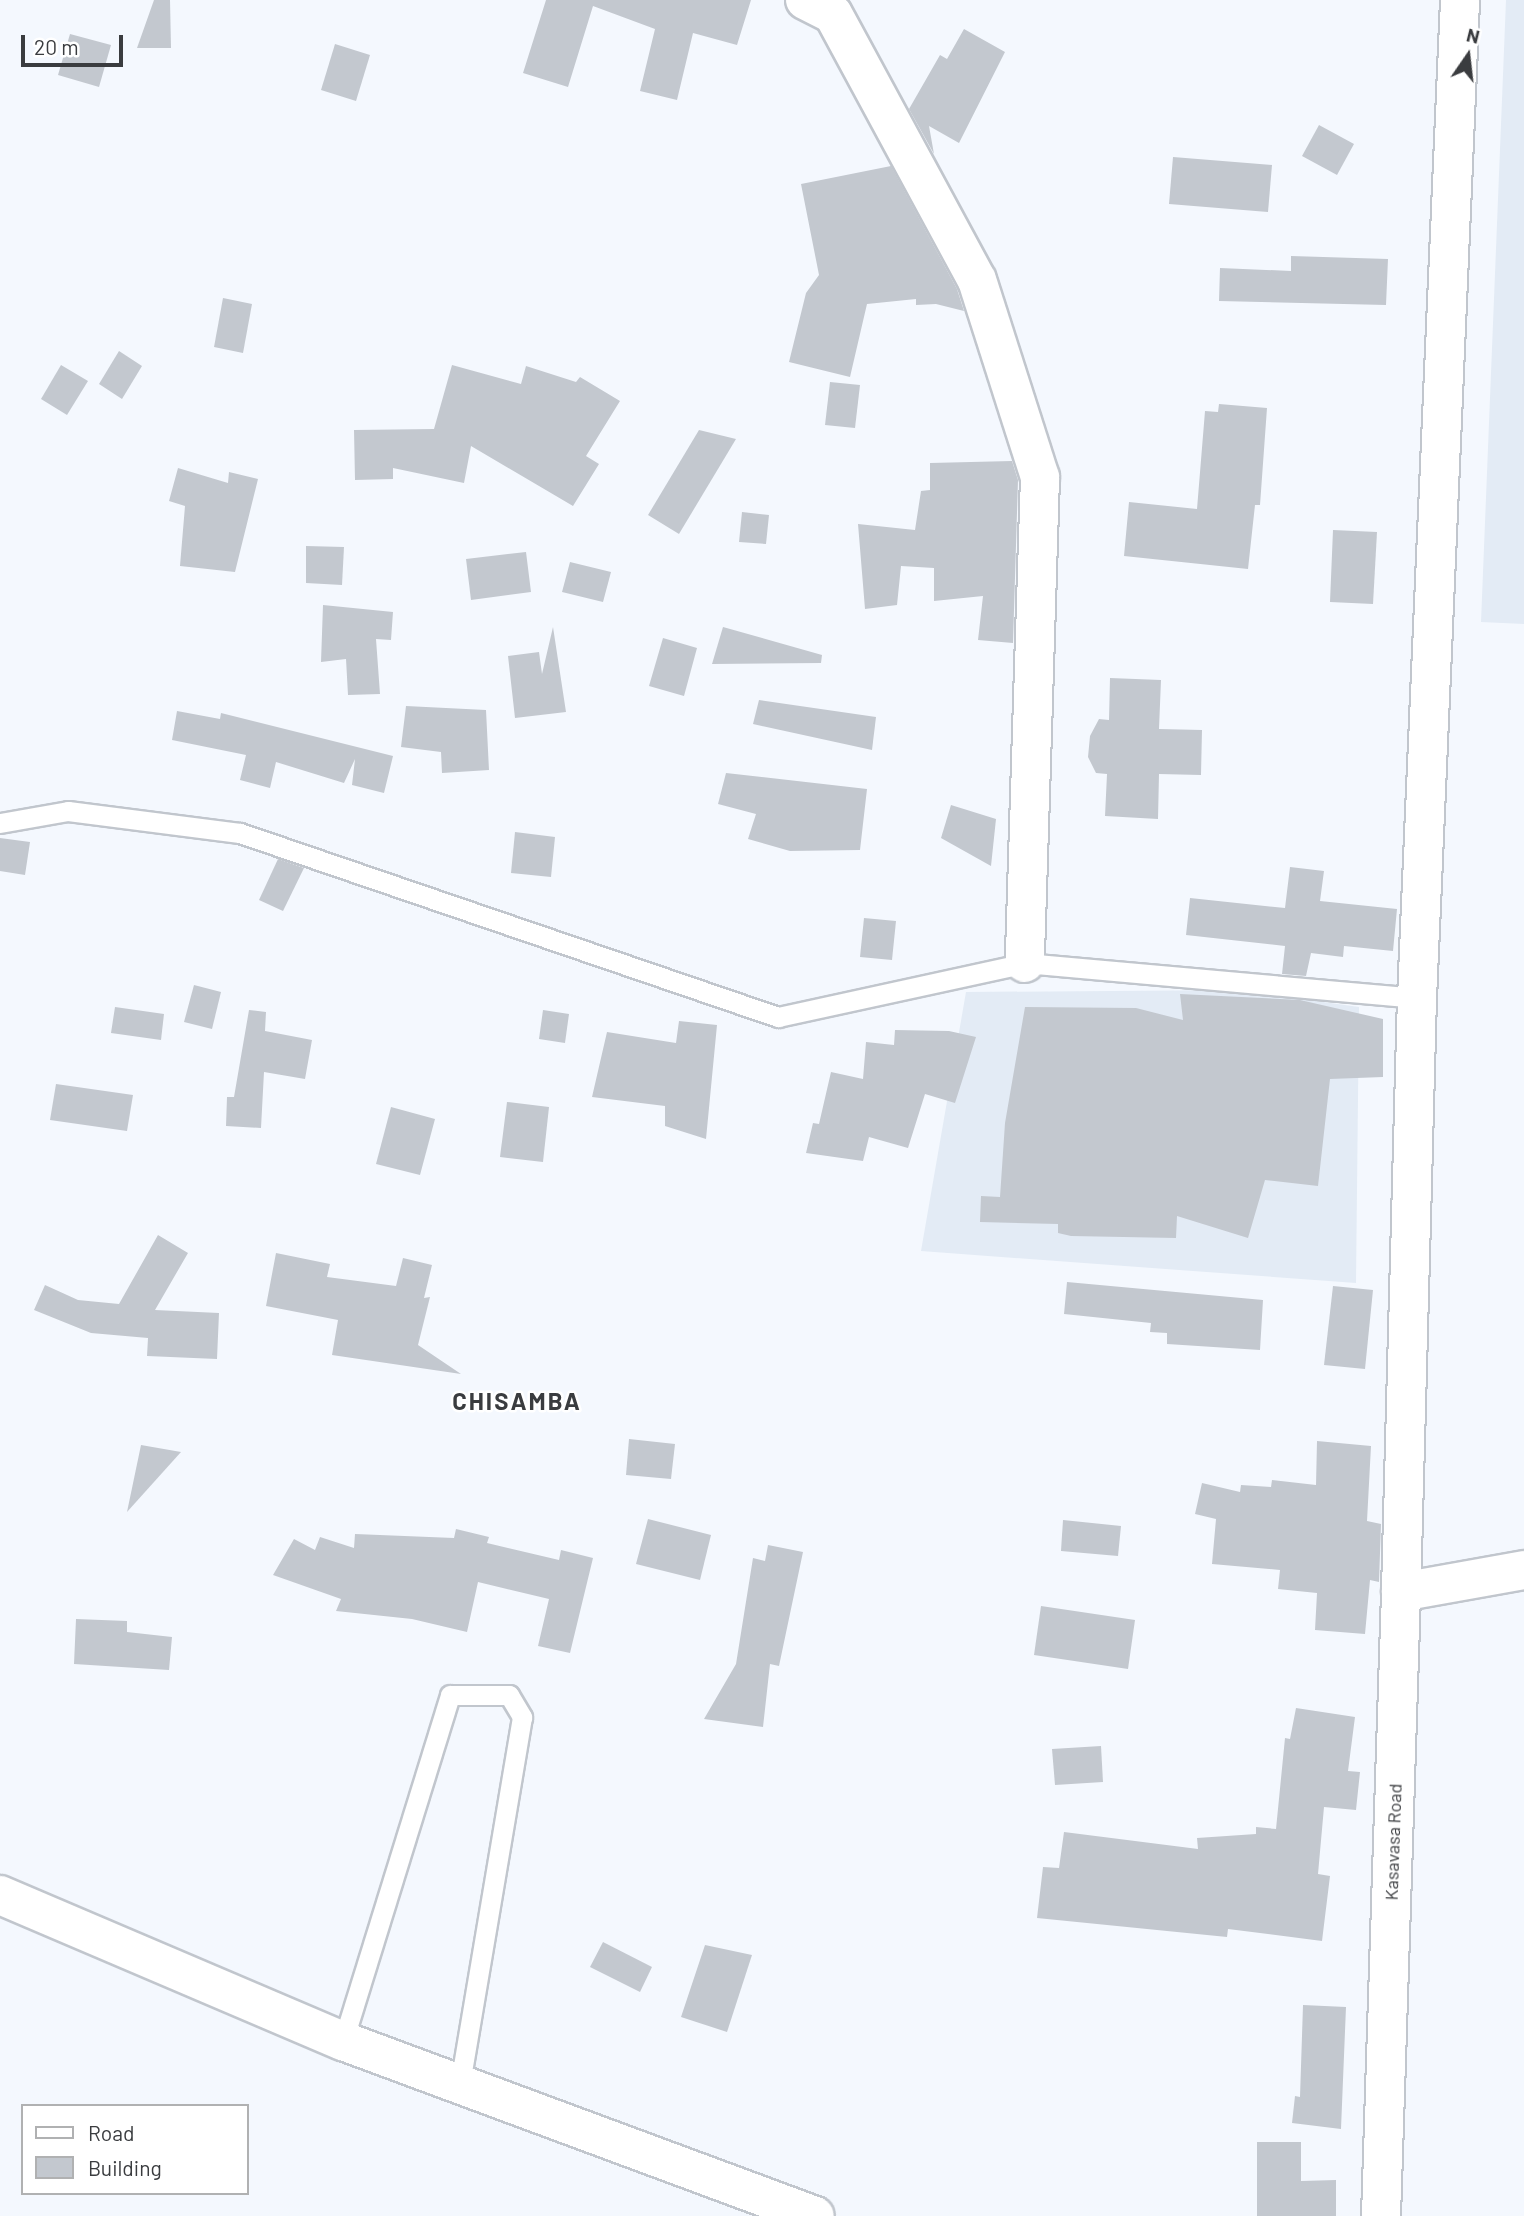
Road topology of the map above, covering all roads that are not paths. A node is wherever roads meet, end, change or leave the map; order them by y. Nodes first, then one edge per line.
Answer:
1 (805, 0) edge
2 (1460, 0) edge
3 (0, 823) edge
4 (1025, 963) junction
5 (1417, 998) junction
6 (1524, 1570) edge
7 (1401, 1592) junction
8 (0, 1895) edge
9 (343, 2041) junction
10 (460, 2085) junction
11 (815, 2216) edge
12 (1381, 2216) edge

1 - 4 street
2 - 5 street, Kasavasa Road
3 - 4 lane
4 - 5 lane
5 - 7 street, Kasavasa Road
6 - 7 street
7 - 12 street, Kasavasa Road
8 - 9 street
9 - 10 street
9 - 10 lane
10 - 11 street

